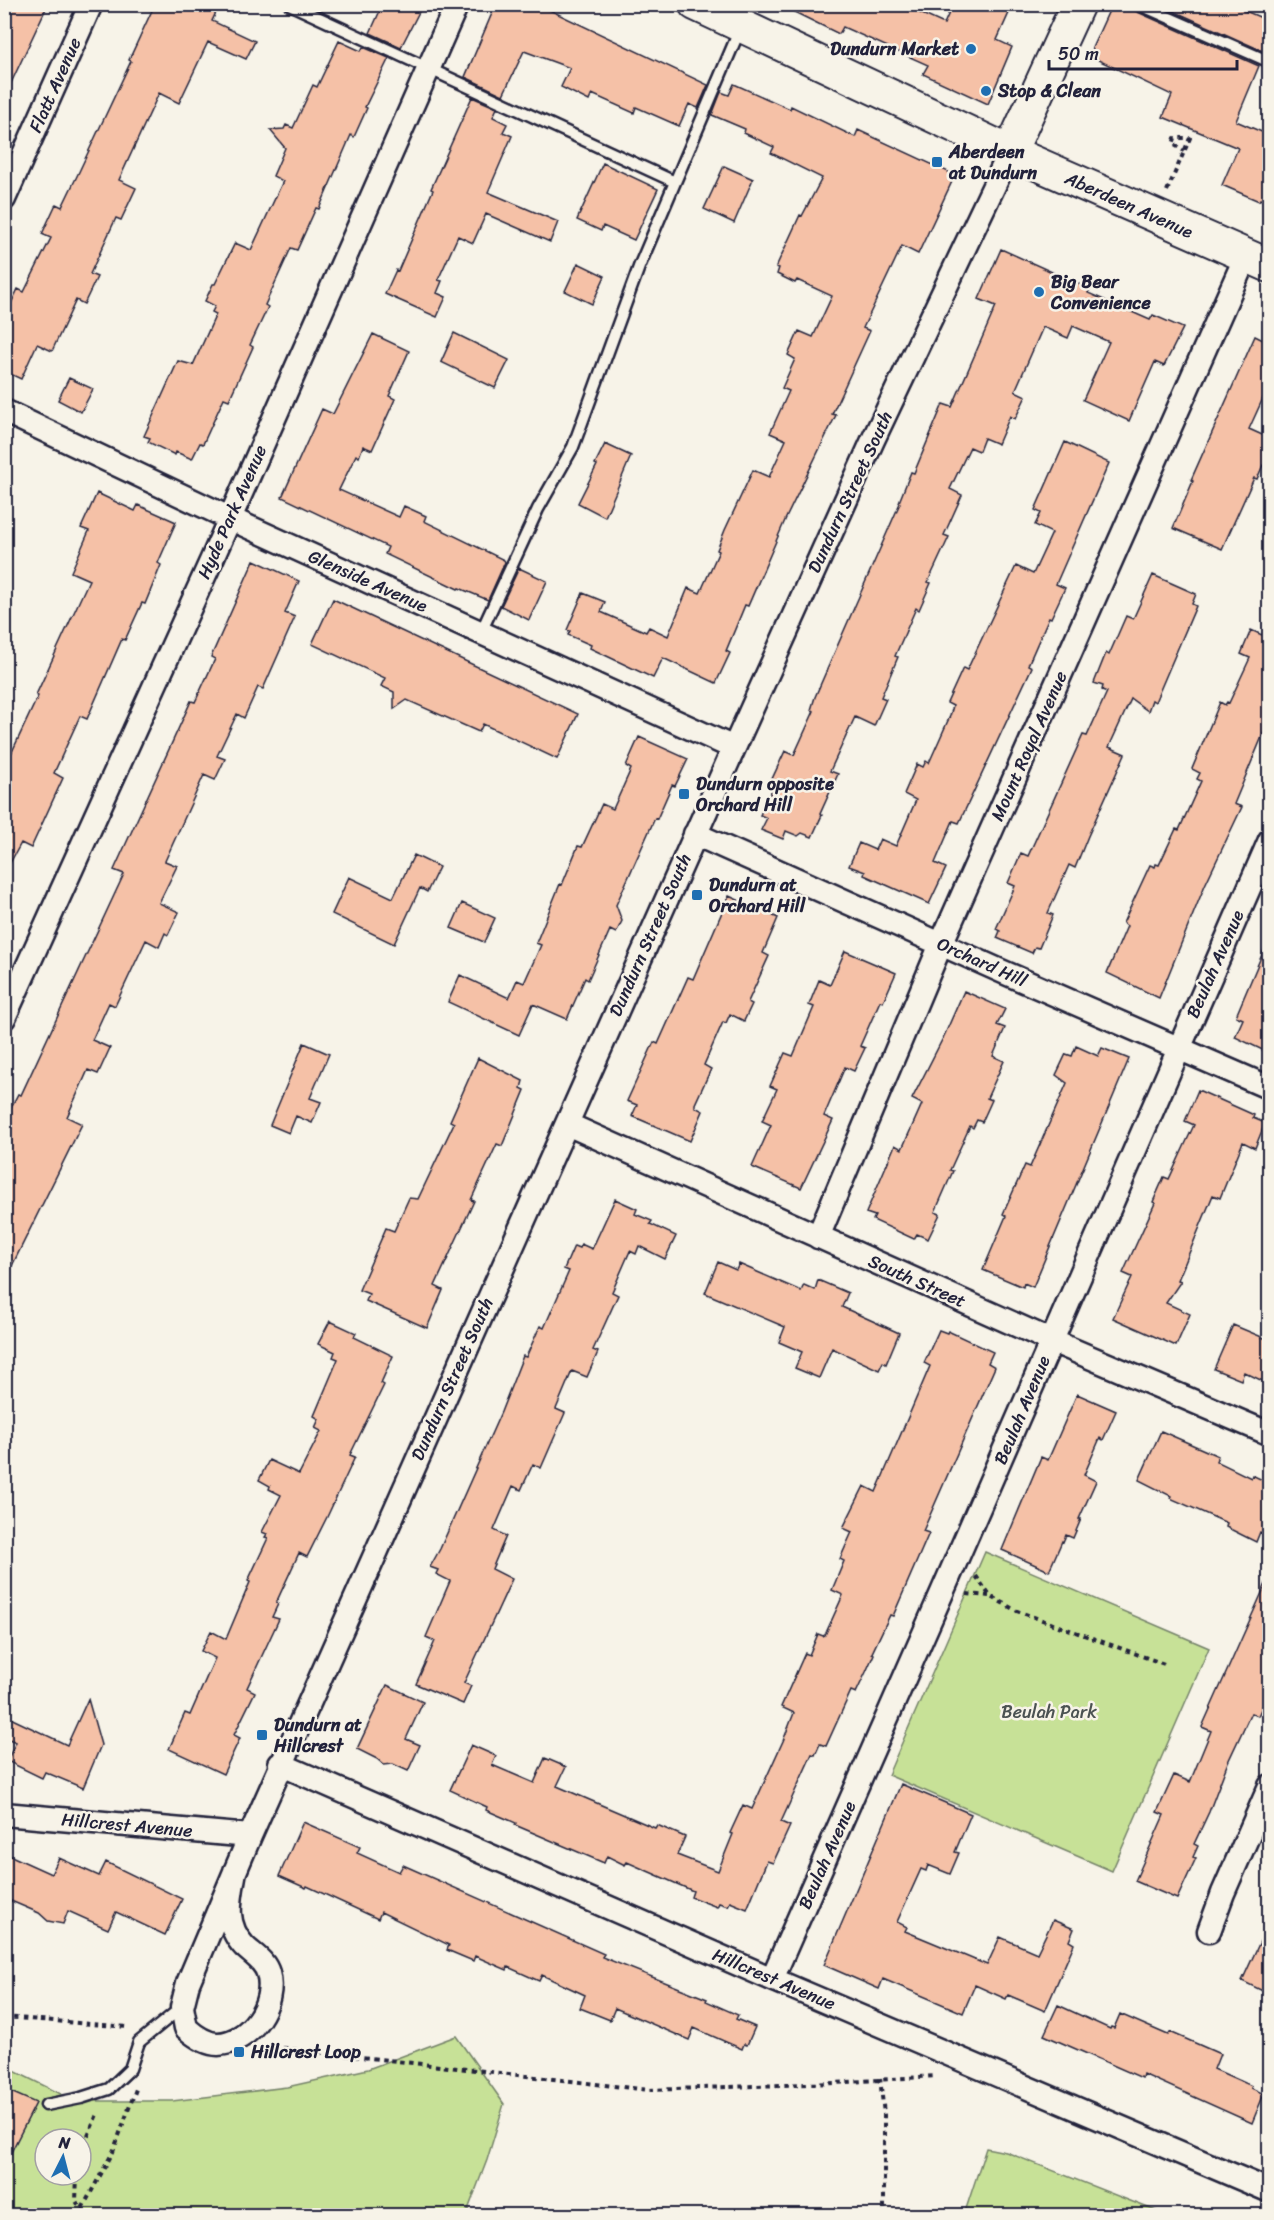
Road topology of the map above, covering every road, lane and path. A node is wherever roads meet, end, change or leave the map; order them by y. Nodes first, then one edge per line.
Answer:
1 (91, 4) edge
2 (289, 4) edge
3 (457, 4) edge
4 (695, 4) edge
5 (1078, 4) edge
6 (1138, 4) edge
7 (741, 26) junction
8 (1269, 62) edge
9 (428, 70) junction
10 (1185, 151) junction
11 (1010, 152) junction
12 (675, 182) junction
13 (4, 199) edge
14 (1156, 216) junction
15 (1258, 261) edge
16 (4, 411) edge
17 (229, 518) junction
18 (481, 632) junction
19 (734, 748) junction
20 (695, 834) junction
21 (1269, 840) edge
22 (941, 944) junction
23 (4, 1018) edge
24 (1177, 1049) junction
25 (1269, 1088) edge
26 (567, 1124) junction
27 (818, 1237) junction
28 (1052, 1341) junction
29 (1269, 1434) edge
30 (959, 1554) junction
31 (1167, 1665) dead end
32 (280, 1764) junction
33 (1269, 1786) edge
34 (4, 1814) edge
35 (250, 1836) junction
36 (235, 1871) junction
37 (1209, 1931) dead end
38 (772, 1979) junction
39 (183, 2007) junction
40 (4, 2017) edge
41 (128, 2027) dead end
42 (261, 2046) dead end
43 (938, 2076) dead end
44 (880, 2078) junction
45 (139, 2081) dead end
46 (45, 2105) dead end
47 (77, 2187) edge
48 (1269, 2191) edge
49 (82, 2208) junction
50 (78, 2216) edge
51 (85, 2216) edge
52 (884, 2216) edge

1 - 13 street, Flatt Avenue
2 - 9 lane
3 - 9 street, Hyde Park Avenue
4 - 7 main road, Aberdeen Avenue
5 - 11 main road, Dundurn Street South
6 - 8 lane
7 - 11 main road, Aberdeen Avenue
7 - 12 lane
9 - 12 lane
9 - 17 street, Hyde Park Avenue
10 - 10 path
10 - 14 path
11 - 14 main road, Aberdeen Avenue
11 - 19 street, Dundurn Street South
12 - 18 lane
14 - 15 main road, Aberdeen Avenue
15 - 22 street, Mount Royal Avenue
16 - 17 street, Glenside Avenue
17 - 18 street, Glenside Avenue
17 - 23 street, Hyde Park Avenue
18 - 19 street, Glenside Avenue
19 - 20 street, Dundurn Street South
20 - 22 street, Orchard Hill
20 - 26 street, Dundurn Street South
21 - 24 street, Beulah Avenue
22 - 24 street, Orchard Hill
22 - 27 street, Mount Royal Avenue
24 - 25 street, Orchard Hill
24 - 28 street, Beulah Avenue
26 - 27 street, South Street
26 - 32 street, Dundurn Street South
27 - 28 street, South Street
28 - 29 street, South Street
28 - 30 street, Beulah Avenue
30 - 31 path
30 - 38 street, Beulah Avenue
32 - 35 street, Dundurn Street South
32 - 38 street, Hillcrest Avenue
33 - 37 street
34 - 35 street, Hillcrest Avenue
35 - 36 street, Dundurn Street South
36 - 39 street, Dundurn Street South
36 - 39 street, Dundurn Street South
38 - 48 street, Hillcrest Avenue
39 - 46 lane
40 - 41 path
42 - 44 path
43 - 44 path
44 - 52 path
45 - 49 path
47 - 49 path
49 - 50 path
49 - 51 path

